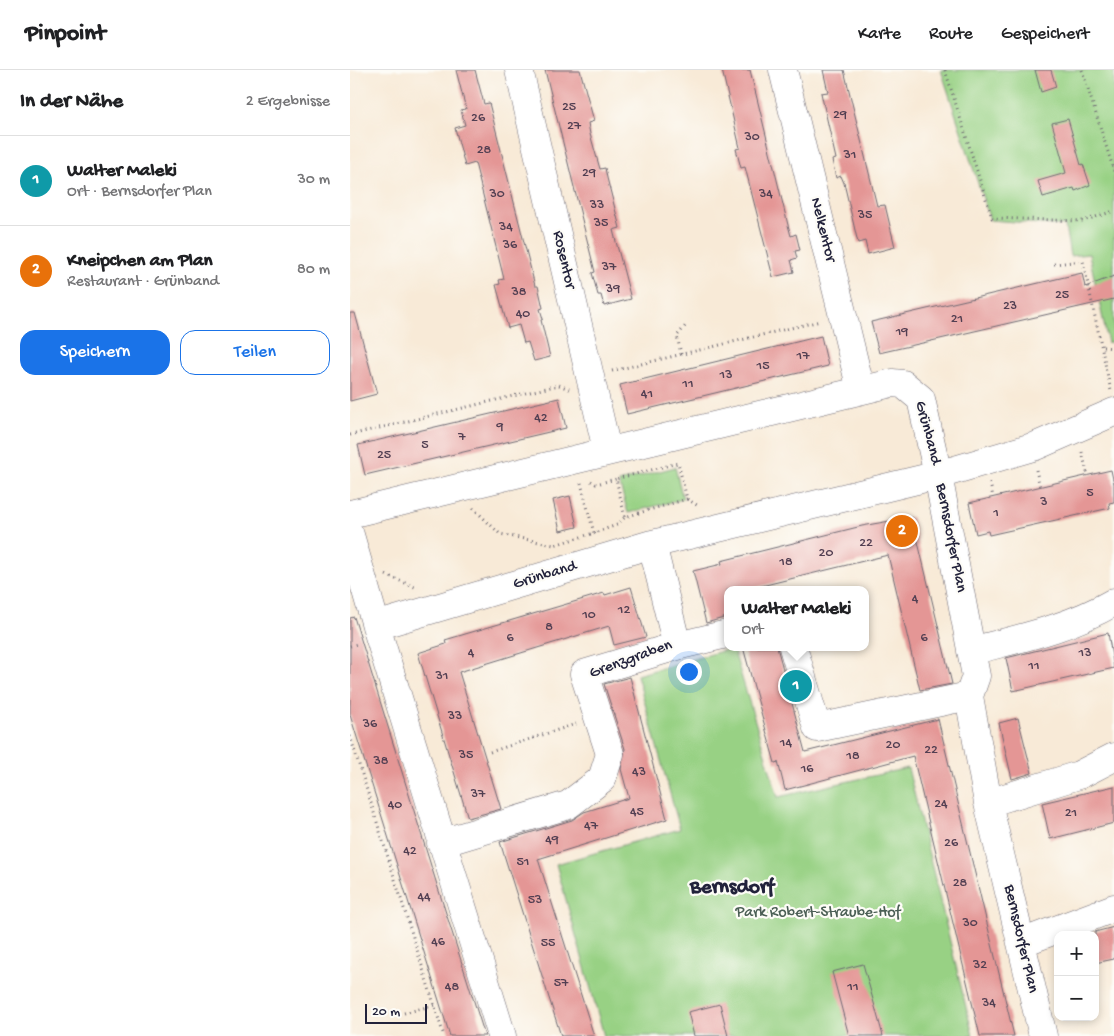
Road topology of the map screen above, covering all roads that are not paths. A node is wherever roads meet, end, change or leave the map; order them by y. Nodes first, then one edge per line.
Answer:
1 (518, 70) edge
2 (783, 70) edge
3 (861, 390) junction
4 (1113, 406) edge
5 (607, 450) junction
6 (938, 476) junction
7 (350, 514) edge
8 (350, 534) edge
9 (652, 544) junction
10 (1114, 602) edge
11 (376, 626) junction
12 (724, 635) edge
13 (677, 646) junction
14 (794, 651) edge
15 (971, 651) junction
16 (969, 696) junction
17 (1114, 757) edge
18 (988, 803) junction
19 (441, 843) junction
20 (1114, 908) edge
21 (1021, 944) junction
22 (502, 1036) edge
23 (1043, 1036) edge

1 - 5 street, Rosentor
2 - 3 street, Nelkentor
3 - 5 street, Grünband
3 - 6 street, Grünband
4 - 6 street, Bernsdorfer Plan
5 - 7 street, Grünband
6 - 9 street, Grünband
6 - 15 street, Bernsdorfer Plan
8 - 11 street
9 - 11 street, Grünband
9 - 13 street, Grenzgraben
10 - 15 street
11 - 19 street
12 - 13 street
13 - 19 street, Grenzgraben
14 - 16 street
15 - 16 street, Bernsdorfer Plan
16 - 18 street, Bernsdorfer Plan
17 - 18 street
18 - 21 street, Bernsdorfer Plan
19 - 22 street
20 - 21 street
21 - 23 street, Bernsdorfer Plan

